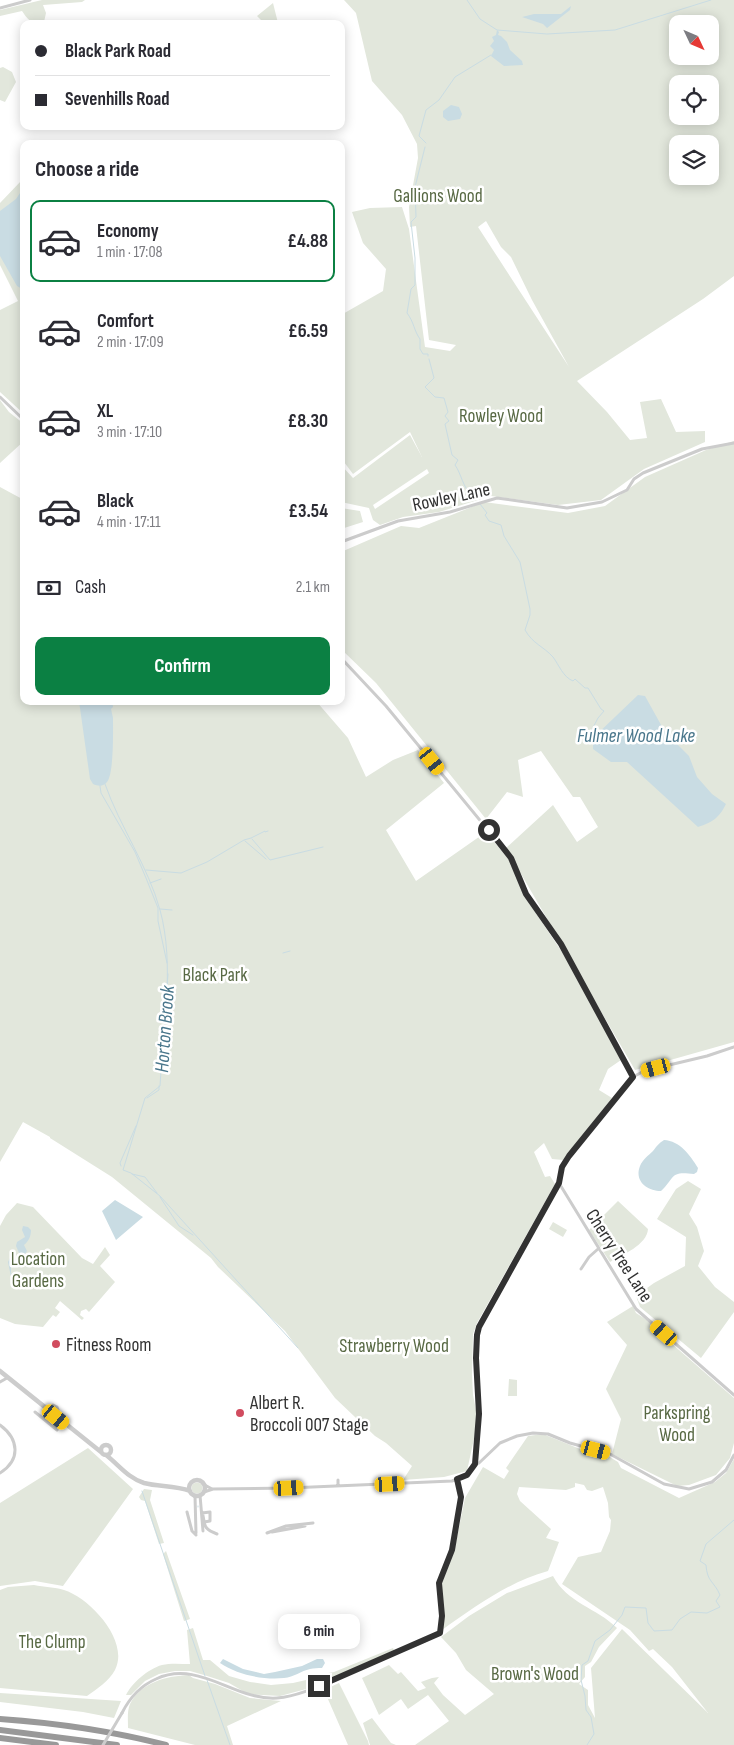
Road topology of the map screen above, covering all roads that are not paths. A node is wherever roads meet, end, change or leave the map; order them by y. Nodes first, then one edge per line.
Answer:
1 (30, 0) edge
2 (0, 8) edge
3 (0, 397) edge
4 (20, 416) edge
5 (734, 442) edge
6 (345, 541) edge
7 (345, 662) edge
8 (734, 1048) edge
9 (633, 1077) junction
10 (559, 1183) junction
11 (598, 1249) junction
12 (582, 1269) dead end
13 (136, 1342) dead end
14 (148, 1352) dead end
15 (0, 1372) edge
16 (7, 1378) junction
17 (0, 1382) edge
18 (734, 1395) edge
19 (47, 1409) junction
20 (35, 1412) dead end
21 (54, 1415) junction
22 (46, 1421) junction
23 (0, 1425) edge
24 (57, 1430) dead end
25 (111, 1450) junction
26 (103, 1451) junction
27 (734, 1455) edge
28 (475, 1464) junction
29 (117, 1466) junction
30 (0, 1473) edge
31 (457, 1479) junction
32 (338, 1480) dead end
33 (191, 1484) junction
34 (203, 1484) junction
35 (338, 1486) junction
36 (181, 1487) junction
37 (213, 1489) junction
38 (190, 1492) junction
39 (200, 1494) junction
40 (201, 1511) junction
41 (187, 1512) dead end
42 (204, 1522) junction
43 (203, 1532) dead end
44 (267, 1533) joint
45 (217, 1534) dead end
46 (0, 1719) edge
47 (0, 1730) edge
48 (0, 1736) edge
49 (81, 1740) junction
50 (56, 1745) edge
51 (88, 1745) edge
52 (104, 1745) edge
53 (117, 1745) edge
54 (166, 1745) edge

1 - 2 street
3 - 4 street
5 - 6 street, Rowley Lane
7 - 9 street
8 - 9 street
9 - 10 street
10 - 11 street, Cherry Tree Lane
10 - 28 street
11 - 12 street
11 - 18 street, Cherry Tree Lane
13 - 14 street
15 - 16 street
16 - 17 street
16 - 19 street
19 - 21 street
19 - 21 street
20 - 22 street
21 - 22 street
21 - 26 street
22 - 24 street
23 - 30 street
25 - 26 street
25 - 26 street
25 - 29 street
26 - 29 street
27 - 28 street
28 - 31 street
29 - 36 street
31 - 35 street
31 - 52 street, bridge
32 - 35 street
33 - 34 street
33 - 36 street
33 - 38 street
34 - 37 street
34 - 39 street
35 - 37 street
36 - 38 street
37 - 39 street
38 - 39 street
39 - 40 street
39 - 41 street
40 - 42 street
40 - 42 street
40 - 43 street
42 - 45 street
44 - 44 street
46 - 54 highway
47 - 49 highway
48 - 50 highway
48 - 51 highway
49 - 52 highway
49 - 53 highway

